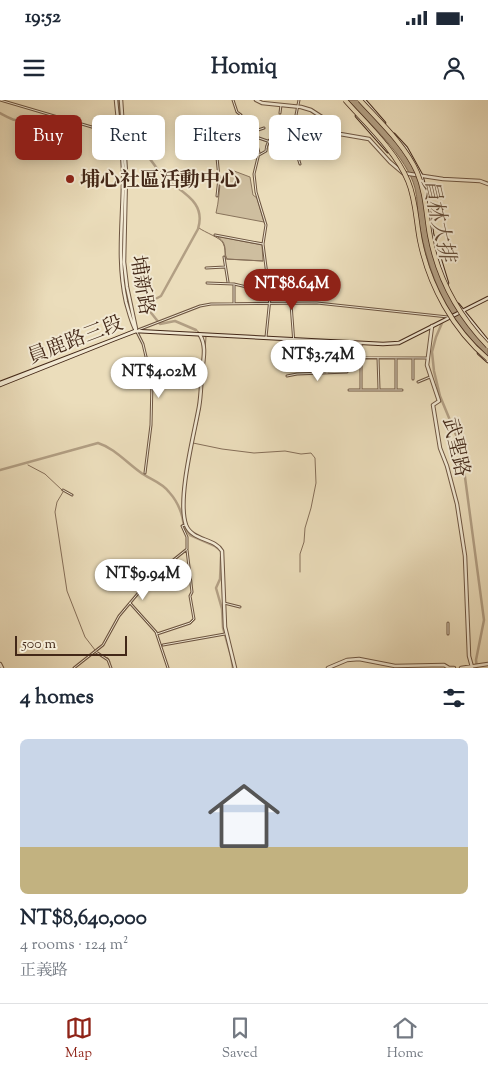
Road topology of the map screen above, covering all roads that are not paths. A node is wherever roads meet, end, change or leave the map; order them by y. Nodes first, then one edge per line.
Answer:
1 (0, 100) edge
2 (116, 100) edge
3 (121, 100) edge
4 (233, 100) edge
5 (256, 100) edge
6 (299, 100) edge
7 (344, 100) edge
8 (362, 100) edge
9 (281, 104) junction
10 (298, 107) junction
11 (280, 113) dead end
12 (118, 115) edge
13 (122, 115) edge
14 (241, 115) edge
15 (296, 115) edge
16 (92, 127) edge
17 (264, 128) dead end
18 (259, 130) edge
19 (259, 139) edge
20 (267, 142) junction
21 (259, 156) edge
22 (125, 160) edge
23 (217, 160) edge
24 (258, 160) edge
25 (300, 164) dead end
26 (405, 173) junction
27 (421, 175) junction
28 (488, 184) edge
29 (217, 196) dead end
30 (215, 235) dead end
31 (263, 244) junction
32 (224, 257) dead end
33 (226, 267) junction
34 (206, 268) dead end
35 (207, 283) dead end
36 (228, 283) junction
37 (234, 284) junction
38 (269, 292) junction
39 (488, 298) edge
40 (291, 303) junction
41 (234, 304) junction
42 (269, 304) junction
43 (460, 311) junction
44 (450, 316) junction
45 (432, 326) junction
46 (136, 331) junction
47 (200, 335) junction
48 (266, 338) junction
49 (294, 339) junction
50 (361, 342) junction
51 (488, 344) edge
52 (328, 358) junction
53 (361, 358) junction
54 (378, 358) junction
55 (396, 358) junction
56 (413, 358) junction
57 (427, 358) junction
58 (488, 360) edge
59 (347, 372) dead end
60 (328, 374) junction
61 (287, 376) dead end
62 (430, 377) junction
63 (413, 379) dead end
64 (418, 382) dead end
65 (0, 384) edge
66 (379, 389) junction
67 (396, 389) junction
68 (349, 390) dead end
69 (361, 390) junction
70 (402, 390) dead end
71 (144, 473) dead end
72 (64, 490) dead end
73 (72, 495) dead end
74 (186, 524) junction
75 (187, 549) junction
76 (175, 560) junction
77 (190, 575) junction
78 (130, 603) junction
79 (224, 603) junction
80 (240, 607) dead end
81 (448, 623) dead end
82 (157, 634) junction
83 (226, 634) junction
84 (448, 634) dead end
85 (162, 645) junction
86 (96, 652) junction
87 (0, 664) edge
88 (488, 664) edge
89 (80, 665) junction
90 (472, 667) edge
91 (2, 668) edge
92 (74, 668) edge
93 (80, 668) edge
94 (110, 668) edge
95 (168, 668) edge
96 (235, 668) edge
97 (328, 668) edge
98 (454, 668) edge
99 (461, 668) edge

1 - 16 street
2 - 12 street, 埔新路
3 - 13 street, 埔新路
4 - 14 street
5 - 9 street
6 - 10 street
7 - 26 street
7 - 58 highway, bridge
8 - 27 street
8 - 51 highway, bridge
9 - 10 street
9 - 11 street
10 - 15 street
10 - 26 street
17 - 18 street
19 - 20 street
20 - 21 street
20 - 25 street
22 - 46 street, 埔新路
23 - 29 street
24 - 31 street
26 - 27 street
26 - 44 street
27 - 28 street
27 - 43 street
30 - 31 street
31 - 38 street
32 - 33 street
33 - 34 street
33 - 36 street
35 - 36 street
36 - 37 street
37 - 38 street
37 - 41 street
38 - 42 street
39 - 43 street
40 - 42 street
40 - 44 street
40 - 49 street
41 - 42 street
41 - 46 street
42 - 48 street
43 - 44 street, bridge
43 - 51 street
44 - 45 street
44 - 58 street
45 - 50 street
45 - 57 street, 武聖路
46 - 47 street
46 - 65 street, 員鹿路三段
46 - 71 street
47 - 48 street
47 - 74 street
48 - 49 street
49 - 50 street
49 - 52 street
50 - 53 street
52 - 53 street
52 - 60 street
53 - 54 street
53 - 69 street
54 - 55 street
54 - 66 street
55 - 56 street
55 - 67 street
56 - 57 street
56 - 63 street
57 - 62 street, 武聖路
59 - 60 street
60 - 61 street
62 - 64 street
62 - 90 street, 武聖路
66 - 67 street
66 - 69 street
67 - 70 street
68 - 69 street
72 - 73 street
74 - 75 street
74 - 79 street
75 - 76 street
75 - 77 street
76 - 77 street
76 - 78 street
77 - 82 street
78 - 82 street
78 - 86 street
79 - 80 street
79 - 83 street
81 - 84 street
82 - 85 street
83 - 85 street
83 - 96 street
85 - 95 street
86 - 89 street
86 - 94 street
87 - 91 street
88 - 90 street
89 - 92 street
89 - 93 street
90 - 99 street
97 - 98 street

